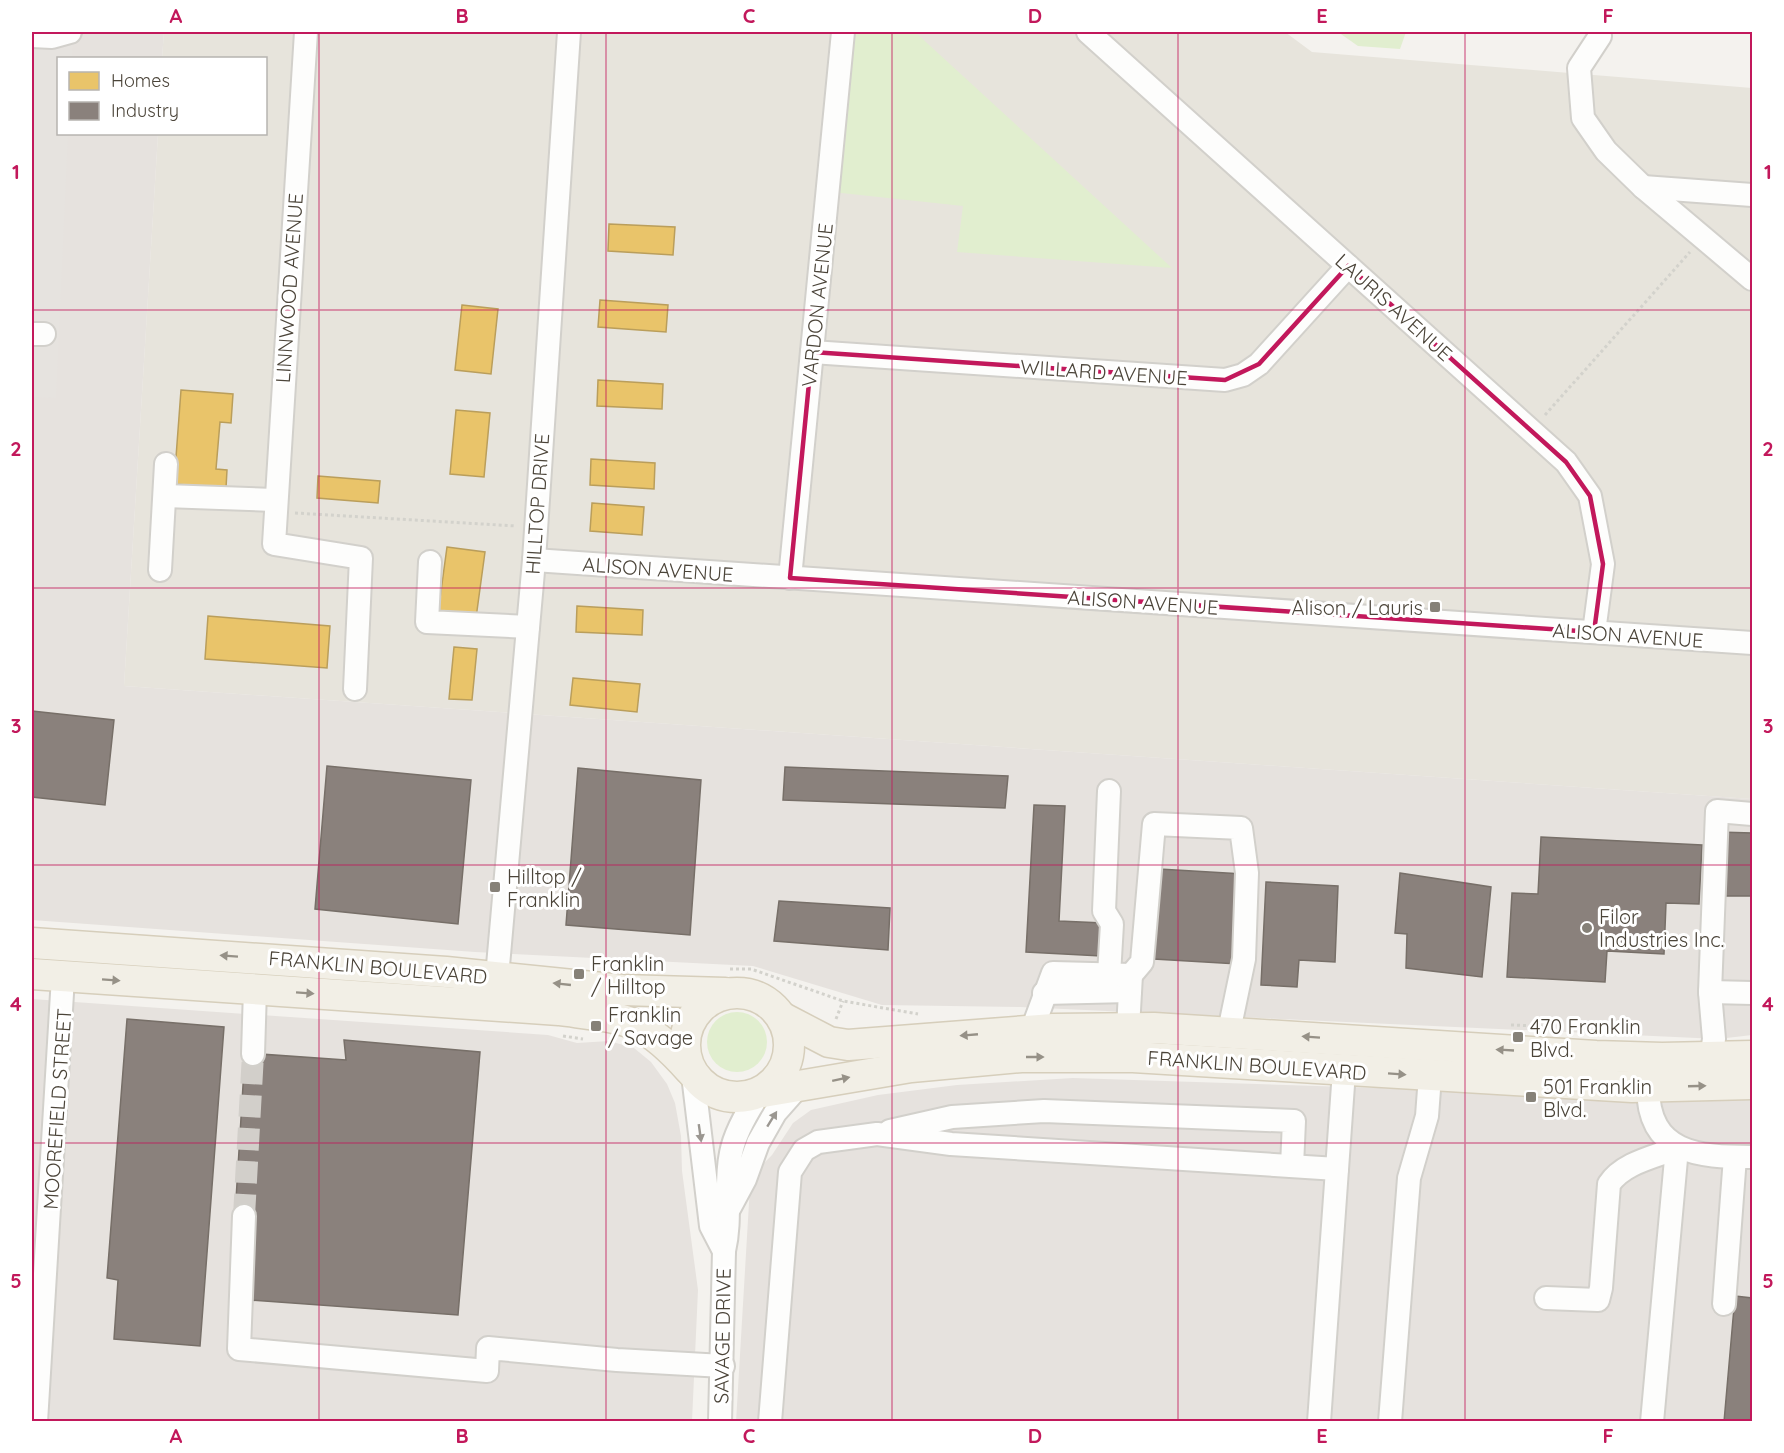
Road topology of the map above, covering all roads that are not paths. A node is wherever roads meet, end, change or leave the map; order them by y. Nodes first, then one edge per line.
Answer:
1 (70, 32) edge
2 (306, 32) edge
3 (568, 32) edge
4 (843, 32) edge
5 (1088, 32) edge
6 (32, 36) edge
7 (1600, 36) dead end
8 (1643, 187) junction
9 (1752, 195) edge
10 (1348, 266) junction
11 (1752, 279) edge
12 (812, 352) junction
13 (166, 464) dead end
14 (165, 496) junction
15 (274, 506) junction
16 (534, 560) junction
17 (430, 562) dead end
18 (160, 570) dead end
19 (790, 578) junction
20 (528, 627) junction
21 (1594, 632) junction
22 (1752, 643) edge
23 (354, 689) dead end
24 (1109, 791) dead end
25 (1752, 813) edge
26 (32, 943) edge
27 (32, 974) edge
28 (63, 977) junction
29 (497, 977) junction
30 (1123, 980) junction
31 (255, 990) junction
32 (1710, 992) junction
33 (725, 993) junction
34 (1752, 993) edge
35 (783, 1018) junction
36 (1128, 1028) junction
37 (1032, 1030) junction
38 (1229, 1031) junction
39 (253, 1054) tunnel mouth
40 (1752, 1056) edge
41 (1711, 1058) junction
42 (1344, 1071) junction
43 (691, 1072) junction
44 (1430, 1076) junction
45 (1752, 1084) edge
46 (798, 1087) junction
47 (1648, 1087) junction
48 (761, 1093) junction
49 (877, 1134) junction
50 (1677, 1148) junction
51 (1744, 1157) edge
52 (1292, 1166) junction
53 (1337, 1169) junction
54 (729, 1209) junction
55 (244, 1216) tunnel mouth
56 (724, 1251) junction
57 (1546, 1298) dead end
58 (1724, 1304) dead end
59 (723, 1366) junction
60 (36, 1422) edge
61 (720, 1422) edge
62 (770, 1422) edge
63 (1319, 1422) edge
64 (1390, 1422) edge
65 (1652, 1422) edge

1 - 6 street
2 - 15 street, LINNWOOD AVENUE
3 - 16 street, HILLTOP DRIVE
4 - 12 street, VARDON AVENUE
5 - 10 street, LAURIS AVENUE
7 - 8 street
8 - 9 street
8 - 11 street
10 - 12 street, WILLARD AVENUE
10 - 21 street, LAURIS AVENUE
12 - 19 street, VARDON AVENUE
13 - 14 street
14 - 15 street
14 - 18 street
15 - 23 street, LINNWOOD AVENUE
16 - 19 street, ALISON AVENUE
16 - 20 street, HILLTOP DRIVE
17 - 20 street
19 - 21 street, ALISON AVENUE
20 - 29 street, HILLTOP DRIVE
21 - 22 street, ALISON AVENUE
24 - 30 street
25 - 32 street
29 -> 26 main road, FRANKLIN BOULEVARD
27 - 28 main road, FRANKLIN BOULEVARD
28 -> 31 main road, FRANKLIN BOULEVARD
28 - 60 street, MOOREFIELD STREET
33 -> 29 main road, FRANKLIN BOULEVARD
30 - 36 street
30 - 37 street
30 - 38 street
31 - 39 street
31 -> 43 main road, FRANKLIN BOULEVARD
32 - 34 street
32 - 41 street
33 - 35 main road
33 - 43 main road
37 -> 35 main road, FRANKLIN BOULEVARD
35 - 48 main road
36 - 37 main road, FRANKLIN BOULEVARD
36 - 38 main road, FRANKLIN BOULEVARD
41 -> 38 main road, FRANKLIN BOULEVARD
40 - 41 main road, FRANKLIN BOULEVARD
42 -> 44 main road, FRANKLIN BOULEVARD
46 -> 42 main road, FRANKLIN BOULEVARD
42 - 53 street
43 - 48 main road
43 -> 56 street, SAVAGE DRIVE
44 - 47 main road, FRANKLIN BOULEVARD
44 - 64 street
47 -> 45 main road, FRANKLIN BOULEVARD
46 - 48 main road, FRANKLIN BOULEVARD
54 -> 46 street
47 - 50 street
48 - 54 street, SAVAGE DRIVE
49 - 52 street
49 - 52 street
49 - 62 street
50 - 51 street
50 - 57 street
50 - 65 street
51 - 58 street
52 - 53 street
53 - 63 street
54 - 56 street, SAVAGE DRIVE
55 - 59 street
56 - 59 street, SAVAGE DRIVE
59 - 61 street, SAVAGE DRIVE

